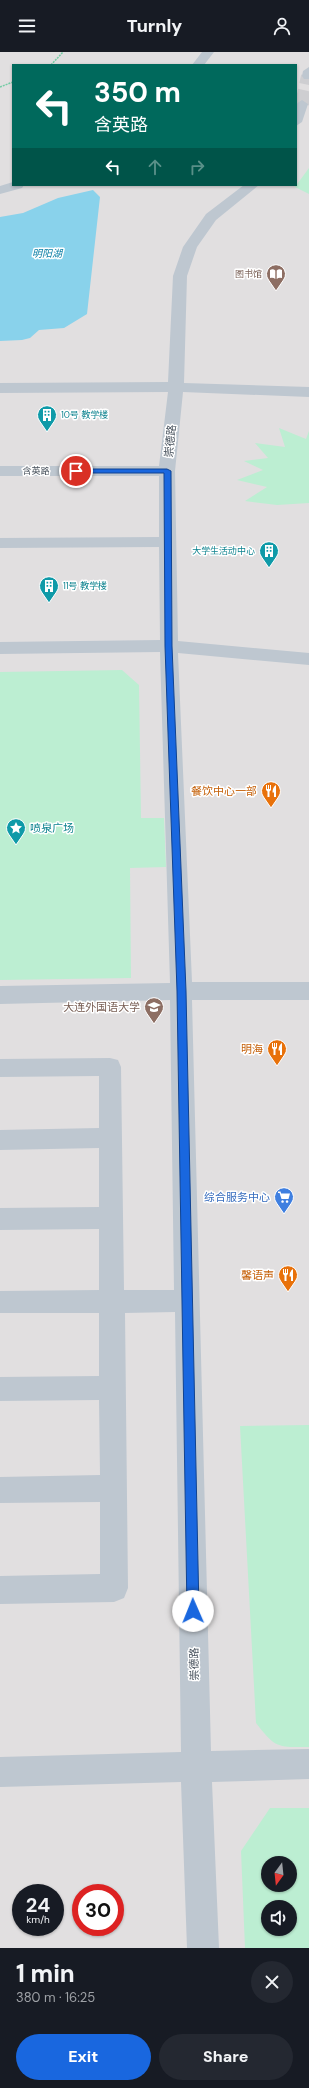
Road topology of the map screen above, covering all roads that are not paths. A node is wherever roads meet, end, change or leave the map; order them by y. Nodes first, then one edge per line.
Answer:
1 (208, 52) edge
2 (199, 64) edge
3 (302, 104) tunnel mouth
4 (297, 119) edge
5 (14, 186) edge
6 (251, 186) edge
7 (0, 190) edge
8 (176, 387) junction
9 (0, 388) edge
10 (309, 392) edge
11 (0, 471) edge
12 (167, 471) junction
13 (166, 542) junction
14 (0, 543) edge
15 (169, 646) junction
16 (0, 648) edge
17 (309, 659) edge
18 (182, 991) junction
19 (309, 991) edge
20 (0, 995) edge
21 (0, 1068) edge
22 (111, 1138) junction
23 (0, 1140) edge
24 (111, 1218) junction
25 (0, 1219) edge
26 (112, 1301) junction
27 (187, 1301) junction
28 (0, 1302) edge
29 (113, 1388) junction
30 (0, 1389) edge
31 (113, 1488) junction
32 (0, 1490) edge
33 (0, 1590) edge
34 (309, 1764) edge
35 (196, 1766) junction
36 (0, 1772) edge
37 (203, 1948) edge

1 - 2 street
3 - 4 street
5 - 7 street
6 - 8 street, 崇德路
8 - 9 street
8 - 10 street
8 - 12 street, 崇德路
11 - 12 street, 含英路
12 - 13 street, 崇德路
13 - 14 street
13 - 15 street, 崇德路
15 - 16 street
15 - 17 street
15 - 18 street, 崇德路
18 - 19 street
18 - 20 street
18 - 27 street, 崇德路
21 - 22 street
22 - 23 street
22 - 24 street
24 - 25 street
24 - 26 street
26 - 27 street
26 - 28 street
26 - 29 street
27 - 35 street, 崇德路
29 - 30 street
29 - 31 street
31 - 32 street
31 - 33 street
34 - 35 street
35 - 36 street
35 - 37 street, 崇德路

